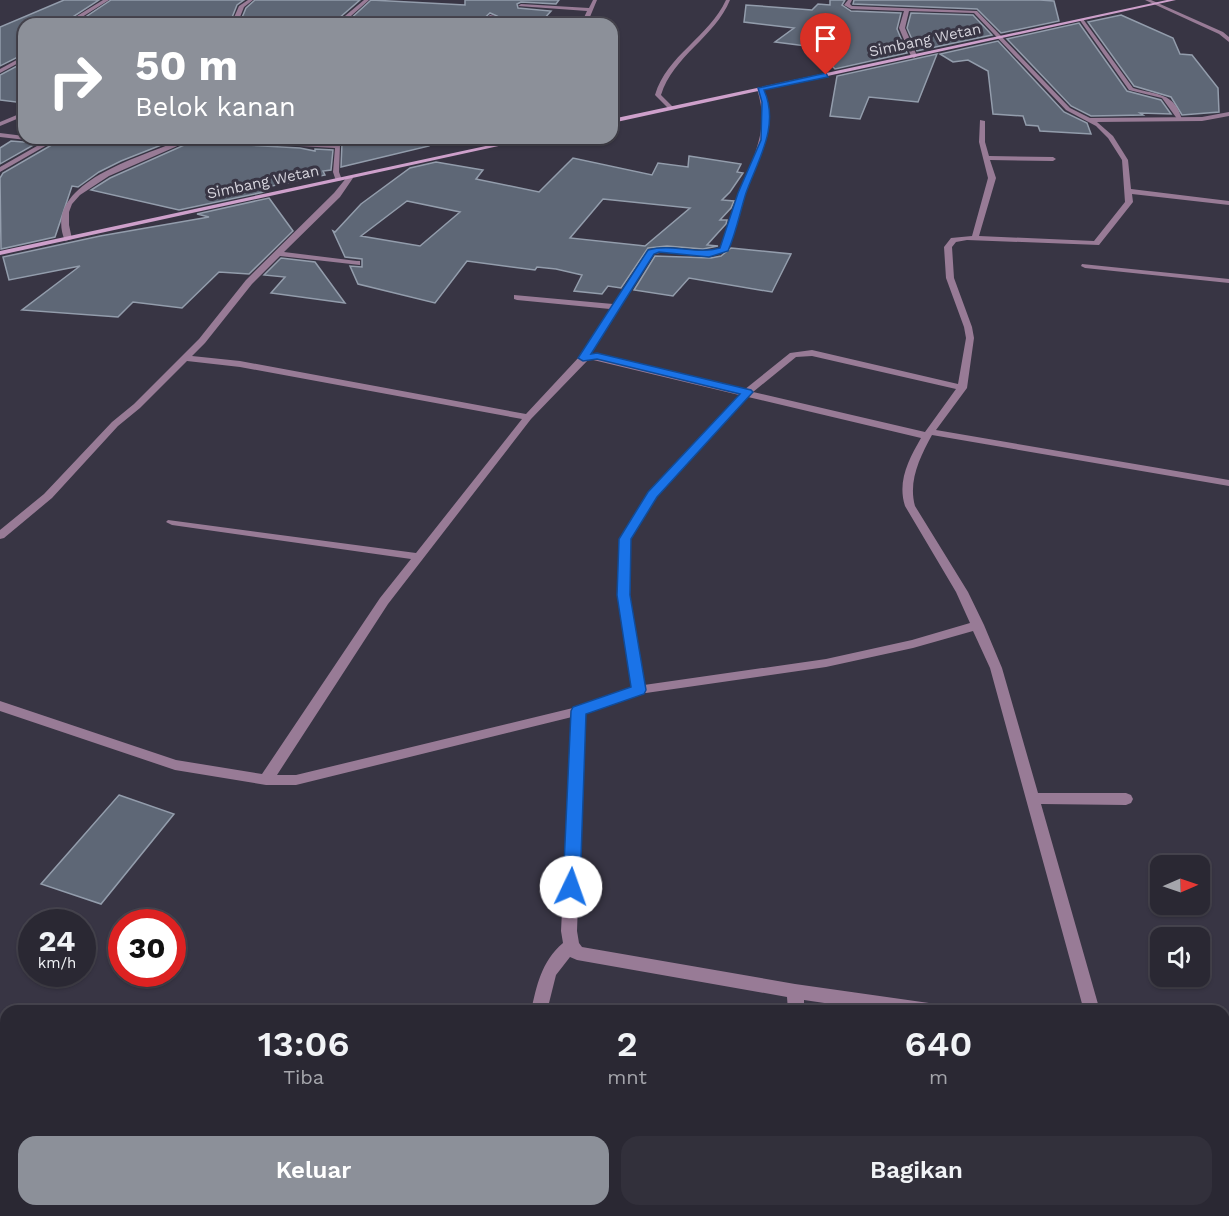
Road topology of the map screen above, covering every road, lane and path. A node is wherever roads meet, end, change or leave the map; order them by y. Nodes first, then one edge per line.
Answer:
1 (107, 0) edge
2 (251, 0) edge
3 (367, 0) edge
4 (595, 0) edge
5 (728, 0) edge
6 (850, 0) edge
7 (1174, 0) edge
8 (1150, 2) edge
9 (521, 6) dead end
10 (907, 9) junction
11 (591, 10) junction
12 (492, 16) dead end
13 (78, 18) edge
14 (237, 18) edge
15 (346, 18) edge
16 (490, 18) edge
17 (587, 18) edge
18 (1081, 20) junction
19 (1001, 38) junction
20 (1229, 40) edge
21 (914, 56) junction
22 (18, 61) edge
23 (0, 71) edge
24 (760, 89) junction
25 (671, 108) junction
26 (1229, 114) edge
27 (18, 116) edge
28 (1180, 119) junction
29 (618, 120) edge
30 (1089, 120) junction
31 (2, 122) edge
32 (981, 122) dead end
33 (0, 135) edge
34 (18, 137) edge
35 (45, 144) edge
36 (177, 144) edge
37 (301, 144) edge
38 (505, 144) edge
39 (500, 145) joint
40 (987, 158) junction
41 (1053, 159) dead end
42 (0, 170) edge
43 (349, 178) junction
44 (338, 180) junction
45 (1128, 190) junction
46 (1229, 203) edge
47 (68, 238) junction
48 (975, 238) junction
49 (0, 253) edge
50 (277, 253) junction
51 (1089, 258) junction
52 (357, 263) dead end
53 (1229, 281) edge
54 (517, 297) dead end
55 (616, 307) junction
56 (185, 358) junction
57 (583, 358) junction
58 (962, 388) junction
59 (747, 392) junction
60 (528, 417) junction
61 (928, 434) junction
62 (1229, 483) edge
63 (172, 522) dead end
64 (0, 536) edge
65 (418, 557) junction
66 (978, 625) junction
67 (638, 690) junction
68 (0, 706) edge
69 (579, 711) junction
70 (266, 780) junction
71 (1033, 798) junction
72 (1126, 799) dead end
73 (571, 946) junction
74 (795, 991) junction
75 (540, 1005) edge
76 (796, 1005) edge
77 (889, 1005) edge
78 (1090, 1005) edge

1 - 13 street
2 - 14 street
3 - 15 street
4 - 11 street
5 - 25 street
6 - 10 street
7 - 8 street, Simbang Wetan
8 - 18 street, Simbang Wetan
8 - 20 street
9 - 11 street
10 - 19 street
10 - 21 street
11 - 17 street
12 - 16 street
18 - 19 street, Simbang Wetan
18 - 28 lane
19 - 21 street, Simbang Wetan
19 - 30 street
21 - 24 street, Simbang Wetan
22 - 23 street
24 - 25 street, Simbang Wetan
24 - 55 street
25 - 29 street, Simbang Wetan
26 - 28 street
27 - 31 street
28 - 30 street
30 - 45 street
32 - 40 street
33 - 34 street
35 - 42 street
36 - 47 street
37 - 44 street
38 - 39 street, Simbang Wetan
39 - 43 street, Simbang Wetan
40 - 41 street
40 - 48 street
43 - 44 street, Simbang Wetan
43 - 50 street
44 - 47 street, Simbang Wetan
45 - 46 street
45 - 51 street
47 - 49 street, Simbang Wetan
48 - 51 street
48 - 58 street
50 - 52 street
50 - 56 street
51 - 53 street
54 - 55 street
55 - 57 street
56 - 60 street
56 - 64 street
57 - 59 street
57 - 60 street
58 - 59 street
58 - 61 street
59 - 61 street
59 - 67 street
60 - 65 street
61 - 62 street
61 - 66 street
63 - 65 street
65 - 70 street
66 - 67 street
66 - 71 street
67 - 69 street
68 - 70 street
69 - 70 street
69 - 73 street
71 - 72 street
71 - 78 street
73 - 74 street
73 - 75 street
74 - 76 street
74 - 77 street

